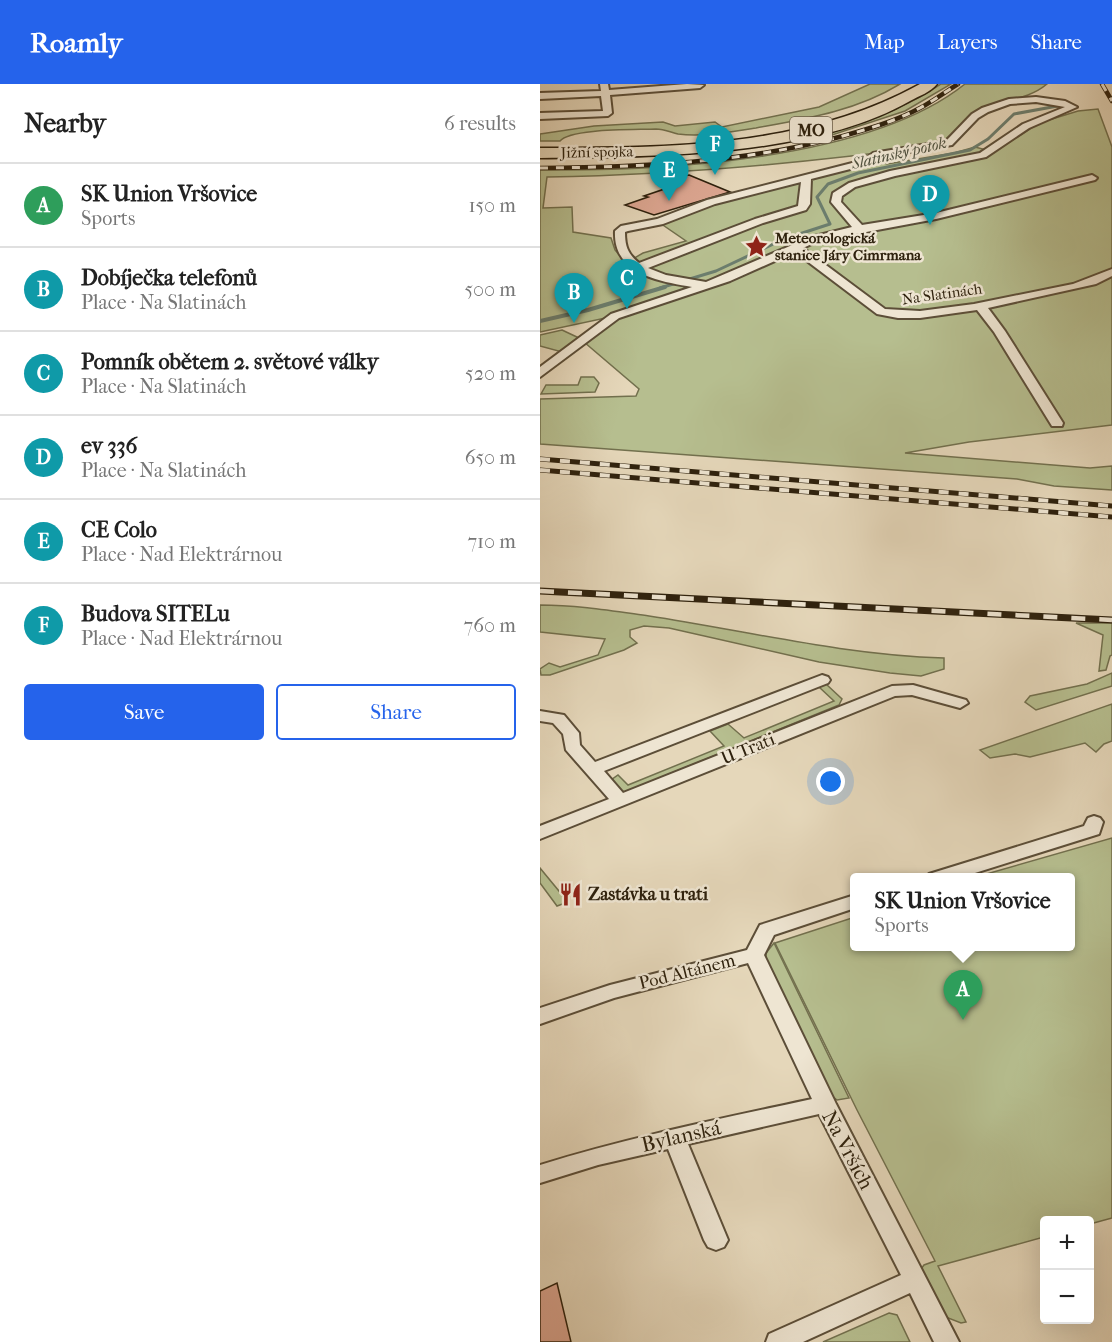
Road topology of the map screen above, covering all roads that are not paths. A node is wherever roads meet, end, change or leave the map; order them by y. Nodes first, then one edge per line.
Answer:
1 (911, 84) edge
2 (930, 84) edge
3 (700, 85) edge
4 (604, 88) edge
5 (540, 96) edge
6 (540, 116) edge
7 (540, 147) edge
8 (540, 153) edge
9 (806, 178) junction
10 (1092, 178) dead end
11 (859, 229) junction
12 (795, 247) junction
13 (640, 267) junction
14 (1112, 273) edge
15 (704, 285) junction
16 (979, 305) junction
17 (540, 373) edge
18 (1057, 423) dead end
19 (822, 680) dead end
20 (960, 703) dead end
21 (540, 716) edge
22 (592, 769) junction
23 (621, 801) junction
24 (1094, 822) dead end
25 (540, 833) edge
26 (952, 873) edge
27 (850, 903) edge
28 (754, 955) junction
29 (540, 1016) edge
30 (825, 1104) junction
31 (674, 1137) junction
32 (540, 1174) edge
33 (716, 1240) dead end
34 (916, 1279) junction
35 (778, 1342) edge
36 (947, 1342) edge

1 - 7 highway, Jižní spojka / MO
2 - 8 highway, Jižní spojka / MO
3 - 4 street
4 - 5 street
4 - 6 street
9 - 11 street
9 - 13 street
9 - 13 street
10 - 11 street
11 - 12 street
12 - 15 street
12 - 16 street, Na Slatinách
13 - 15 street
14 - 16 street, Na Slatinách
15 - 17 street
16 - 18 street
19 - 22 street
20 - 23 street, U Trati
21 - 22 street
22 - 23 street
23 - 25 street, U Trati
24 - 26 street
27 - 28 street, Pod Altánem
28 - 29 street, Pod Altánem
28 - 30 street, Na Vrších
30 - 31 street, Bylanská
30 - 34 street, Na Vrších
31 - 32 street, Bylanská
31 - 33 street
34 - 35 street
34 - 36 street, Na Vrších

